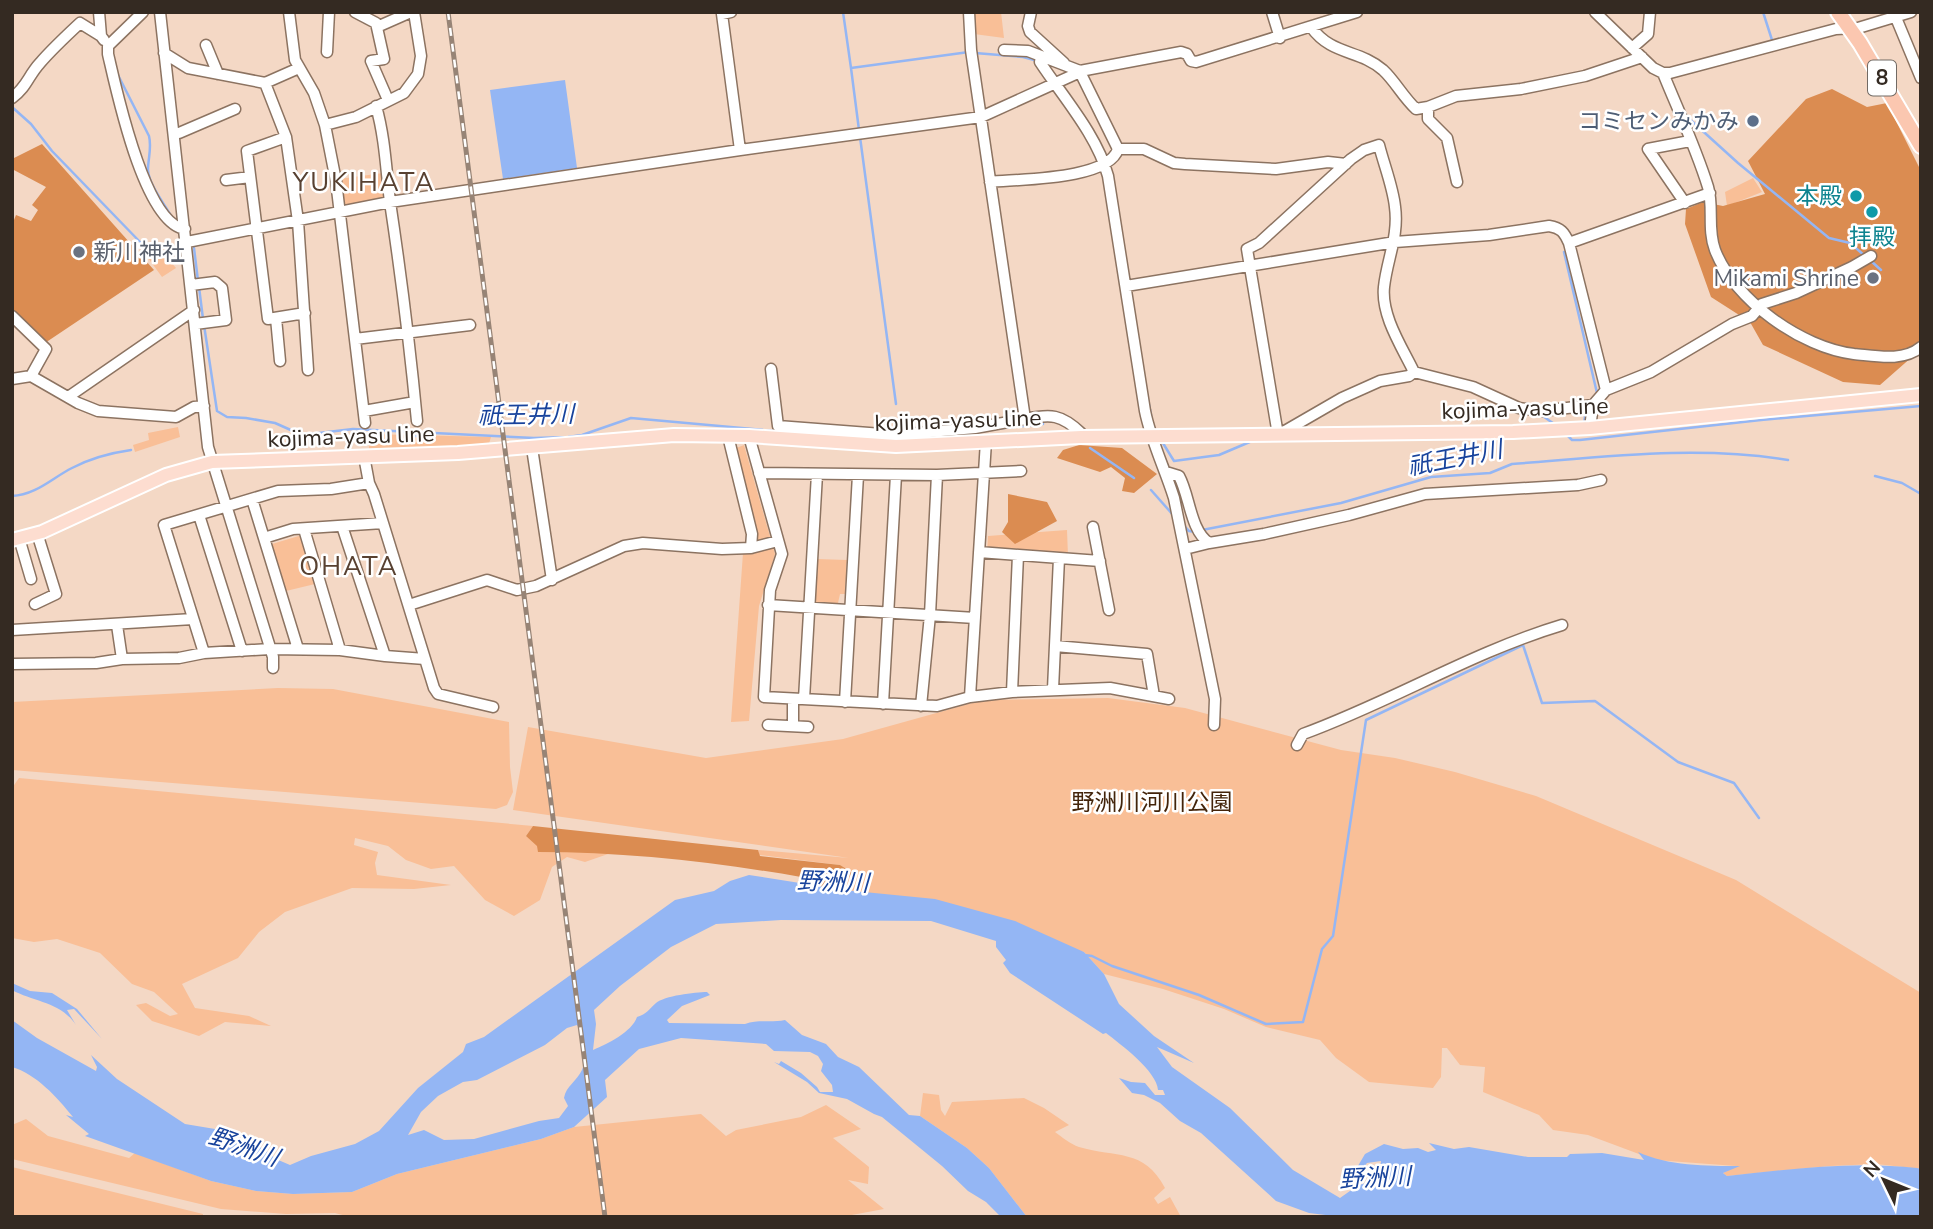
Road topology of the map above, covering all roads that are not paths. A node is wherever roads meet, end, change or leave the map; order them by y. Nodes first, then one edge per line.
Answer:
1 (99, 12) edge
2 (143, 12) edge
3 (160, 12) edge
4 (289, 12) edge
5 (329, 12) edge
6 (355, 12) edge
7 (413, 12) edge
8 (969, 12) edge
9 (1031, 12) edge
10 (1272, 12) edge
11 (1357, 12) edge
12 (1595, 12) edge
13 (1650, 12) edge
14 (1838, 12) edge
15 (1911, 12) edge
16 (725, 13) edge
17 (1894, 14) edge
18 (377, 27) junction
19 (1311, 27) junction
20 (1848, 29) junction
21 (1032, 35) junction
22 (101, 36) junction
23 (1280, 38) junction
24 (206, 45) dead end
25 (108, 46) junction
26 (1632, 48) junction
27 (1004, 50) dead end
28 (327, 51) dead end
29 (1018, 51) junction
30 (164, 53) junction
31 (1041, 56) junction
32 (1642, 57) junction
33 (1067, 66) junction
34 (299, 68) junction
35 (1663, 73) junction
36 (218, 74) junction
37 (1921, 78) edge
38 (265, 83) junction
39 (1055, 84) junction
40 (12, 98) edge
41 (388, 100) junction
42 (376, 106) junction
43 (1428, 107) junction
44 (235, 109) dead end
45 (981, 117) junction
46 (325, 125) junction
47 (179, 133) dead end
48 (286, 137) junction
49 (1690, 141) junction
50 (1921, 146) edge
51 (1118, 149) junction
52 (740, 150) junction
53 (1346, 164) junction
54 (1105, 165) junction
55 (250, 177) junction
56 (226, 180) dead end
57 (990, 182) junction
58 (1457, 182) dead end
59 (1710, 193) junction
60 (390, 202) junction
61 (1685, 203) junction
62 (340, 212) junction
63 (298, 221) junction
64 (185, 229) junction
65 (256, 229) junction
66 (1395, 242) junction
67 (187, 243) junction
68 (1569, 243) junction
69 (1871, 256) dead end
70 (1250, 265) junction
71 (197, 284) junction
72 (1126, 286) junction
73 (1759, 308) junction
74 (194, 310) junction
75 (305, 313) junction
76 (12, 316) edge
77 (275, 318) junction
78 (201, 323) junction
79 (470, 325) dead end
80 (408, 331) junction
81 (355, 339) junction
82 (1921, 347) edge
83 (280, 361) dead end
84 (771, 369) dead end
85 (308, 370) dead end
86 (1414, 372) junction
87 (31, 376) junction
88 (12, 379) edge
89 (1606, 390) junction
90 (1921, 395) edge
91 (68, 397) junction
92 (415, 402) junction
93 (1593, 405) junction
94 (204, 406) junction
95 (364, 411) junction
96 (1025, 419) junction
97 (417, 421) dead end
98 (365, 423) dead end
99 (1590, 428) junction
100 (1279, 435) junction
101 (728, 436) junction
102 (750, 436) junction
103 (1151, 436) junction
104 (1081, 437) junction
105 (986, 441) junction
106 (532, 448) junction
107 (364, 456) junction
108 (212, 462) junction
109 (1021, 471) dead end
110 (1166, 471) junction
111 (760, 473) junction
112 (984, 473) junction
113 (817, 474) junction
114 (858, 475) junction
115 (896, 475) junction
116 (937, 475) junction
117 (1601, 480) dead end
118 (369, 483) junction
119 (252, 499) junction
120 (226, 507) junction
121 (199, 515) junction
122 (383, 523) junction
123 (342, 526) junction
124 (1093, 527) dead end
125 (304, 528) junction
126 (37, 533) junction
127 (264, 538) junction
128 (16, 539) edge
129 (778, 541) junction
130 (1209, 543) junction
131 (751, 548) junction
132 (1185, 549) junction
133 (979, 552) junction
134 (1018, 555) junction
135 (1059, 558) junction
136 (1100, 561) junction
137 (31, 579) dead end
138 (552, 580) junction
139 (36, 604) dead end
140 (409, 605) junction
141 (768, 605) junction
142 (810, 608) junction
143 (851, 610) junction
144 (1109, 610) dead end
145 (888, 613) junction
146 (930, 615) junction
147 (975, 618) junction
148 (193, 619) junction
149 (117, 625) junction
150 (1562, 625) dead end
151 (12, 630) edge
152 (1055, 646) junction
153 (270, 649) junction
154 (298, 649) junction
155 (340, 650) junction
156 (242, 651) junction
157 (204, 653) junction
158 (384, 656) junction
159 (122, 659) junction
160 (425, 659) junction
161 (12, 664) edge
162 (273, 668) dead end
163 (1053, 690) junction
164 (1012, 692) junction
165 (1154, 696) junction
166 (970, 698) junction
167 (799, 699) junction
168 (1169, 699) dead end
169 (845, 702) junction
170 (883, 704) junction
171 (921, 706) junction
172 (493, 707) dead end
173 (768, 725) dead end
174 (1214, 725) dead end
175 (793, 726) junction
176 (808, 727) dead end
177 (1297, 746) dead end

1 - 22 street
2 - 25 street
3 - 30 street
4 - 34 street
5 - 28 street
6 - 18 street
7 - 18 street
7 - 41 street
8 - 45 street
9 - 21 street
10 - 23 street
11 - 19 street
12 - 26 street
13 - 26 street
14 - 20 highway, 8
15 - 17 street
16 - 52 street
17 - 20 street
17 - 37 street
18 - 41 street
19 - 23 street
19 - 43 street
20 - 35 street
20 - 50 highway, 8
21 - 29 street
21 - 33 street
22 - 25 street
22 - 40 street
23 - 33 street
24 - 36 street
25 - 64 street
26 - 32 street
27 - 29 street
29 - 31 street
30 - 36 street
30 - 64 street
31 - 33 street
31 - 39 street
32 - 35 street
32 - 43 street
34 - 38 street
34 - 46 street
35 - 49 street
36 - 38 street
38 - 48 street
39 - 45 street
39 - 51 street
39 - 54 street
41 - 42 street
42 - 46 street
42 - 60 street
43 - 58 street
44 - 47 street
45 - 52 street
45 - 57 street
46 - 62 street
48 - 55 street
48 - 63 street
49 - 59 street
49 - 61 street
51 - 53 street
51 - 54 street
52 - 60 street
53 - 66 street
53 - 70 street
54 - 57 street
54 - 72 street
55 - 56 street
55 - 65 street
57 - 96 street
59 - 61 street
59 - 73 street
60 - 62 street
60 - 80 street
61 - 68 street
62 - 63 street
62 - 81 street
63 - 65 street
63 - 75 street
64 - 67 street
65 - 67 street
65 - 77 street
66 - 68 street
66 - 70 street
66 - 86 street
67 - 71 street
68 - 89 street
69 - 73 street
70 - 72 street
70 - 100 street
71 - 74 street
71 - 78 street
72 - 103 street
73 - 82 street
73 - 89 street
74 - 78 street
74 - 91 street
75 - 77 street
75 - 85 street
76 - 87 street
77 - 83 street
78 - 94 street
79 - 80 street
80 - 81 street
80 - 92 street
81 - 95 street
84 - 96 street
86 - 93 street
86 - 100 street
87 - 88 street
87 - 91 street
89 - 93 street
90 - 99 main road, kojima-yasu line
91 - 94 street
92 - 95 street
92 - 97 street
93 - 99 street
94 - 108 street
95 - 98 street
96 - 104 street
99 - 100 main road, kojima-yasu line
100 - 103 main road, kojima-yasu line
101 - 102 main road, kojima-yasu line
101 - 106 main road, kojima-yasu line
101 - 131 street
102 - 105 main road, kojima-yasu line
102 - 111 street
103 - 104 main road, kojima-yasu line
103 - 110 street
104 - 105 main road, kojima-yasu line
105 - 112 street
106 - 107 main road, kojima-yasu line
106 - 138 street
107 - 108 main road, kojima-yasu line
107 - 118 street
108 - 120 street
108 - 126 main road, kojima-yasu line
109 - 112 street
110 - 130 street
110 - 132 street
111 - 113 street
111 - 129 street
112 - 116 street
112 - 133 street
113 - 114 street
113 - 142 street
114 - 115 street
114 - 143 street
115 - 116 street
115 - 145 street
116 - 146 street
117 - 130 street
118 - 119 street
118 - 122 street
119 - 120 street
119 - 127 street
120 - 121 street
120 - 153 street
121 - 148 street
121 - 156 street
122 - 123 street
122 - 140 street
123 - 125 street
123 - 158 street
124 - 136 street
125 - 127 street
125 - 155 street
126 - 128 main road, kojima-yasu line
126 - 139 street
127 - 154 street
128 - 137 street
129 - 131 street
129 - 141 street
130 - 132 street
131 - 138 street
132 - 174 street
133 - 134 street
133 - 147 street
134 - 135 street
134 - 164 street
135 - 136 street
135 - 152 street
136 - 144 street
138 - 140 street
140 - 160 street
141 - 142 street
141 - 167 street
142 - 143 street
142 - 167 street
143 - 145 street
143 - 169 street
145 - 146 street
145 - 170 street
146 - 147 street
146 - 171 street
147 - 166 street
148 - 149 street
148 - 157 street
149 - 151 street
149 - 159 street
150 - 177 street
152 - 163 street
152 - 165 street
153 - 154 street
153 - 156 street
153 - 162 street
154 - 155 street
155 - 158 street
156 - 157 street
157 - 159 street
158 - 160 street
159 - 161 street
160 - 172 street
163 - 164 street
163 - 165 street
164 - 166 street
165 - 168 street
166 - 171 street
167 - 169 street
167 - 175 street
169 - 170 street
170 - 171 street
173 - 175 street
175 - 176 street

